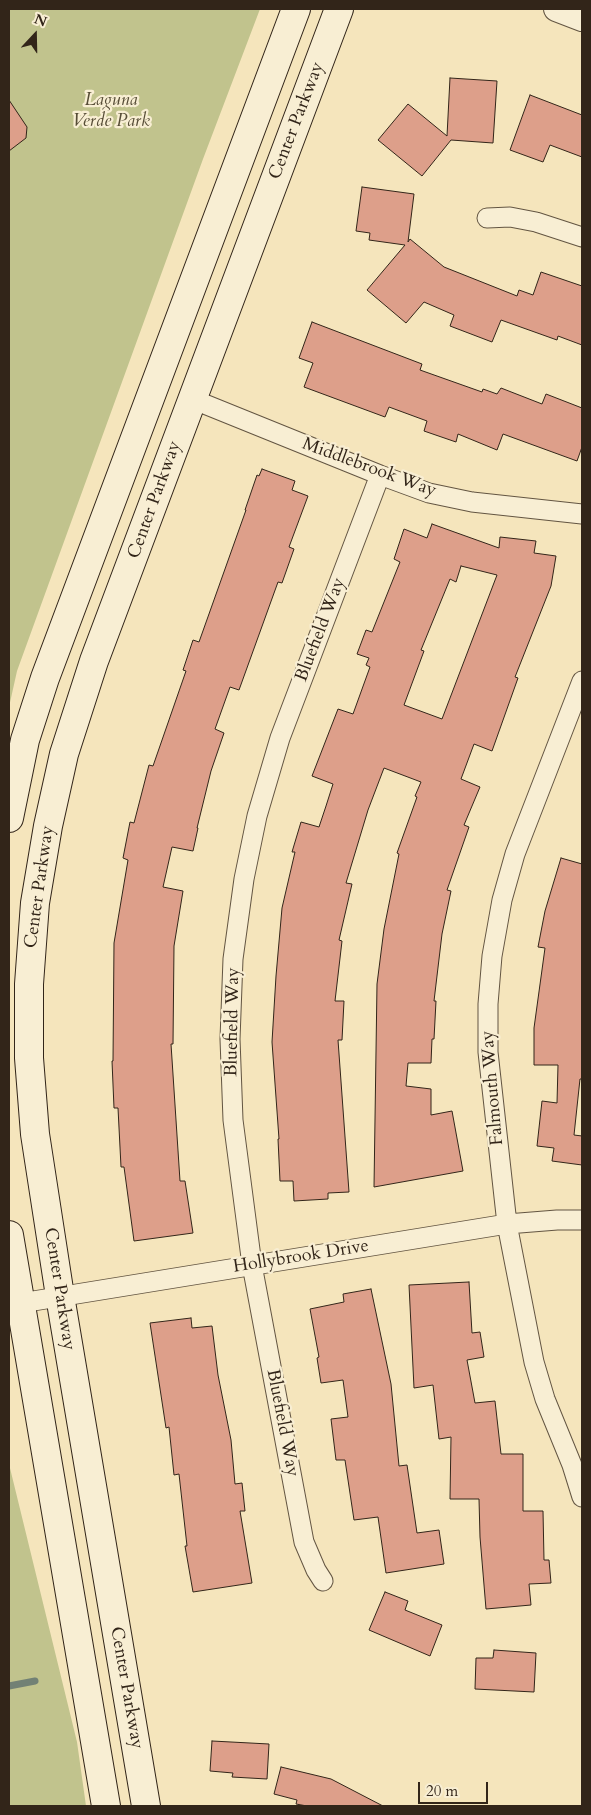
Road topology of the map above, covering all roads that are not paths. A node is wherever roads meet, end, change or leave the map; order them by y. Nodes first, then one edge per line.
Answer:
1 (296, 9) edge
2 (339, 9) edge
3 (556, 9) edge
4 (582, 19) edge
5 (487, 218) dead end
6 (582, 238) edge
7 (192, 399) junction
8 (380, 475) junction
9 (582, 514) edge
10 (580, 693) edge
11 (9, 818) edge
12 (582, 1220) edge
13 (507, 1224) junction
14 (9, 1235) edge
15 (252, 1264) junction
16 (60, 1296) junction
17 (20, 1303) junction
18 (582, 1497) edge
19 (323, 1581) dead end
20 (106, 1806) edge
21 (146, 1806) edge

1 - 11 main road
2 - 7 main road, Center Parkway
3 - 4 street
5 - 6 street
7 - 8 street, Middlebrook Way
7 - 16 main road, Center Parkway
8 - 9 street, Middlebrook Way
8 - 15 street, Bluefield Way
10 - 13 street, Falmouth Way
12 - 13 street, Hollybrook Drive
13 - 15 street, Hollybrook Drive
13 - 18 street, Falmouth Way
14 - 17 main road
15 - 16 street, Hollybrook Drive
15 - 19 street, Bluefield Way
16 - 17 street, Hollybrook Drive
16 - 21 main road, Center Parkway
17 - 20 main road

